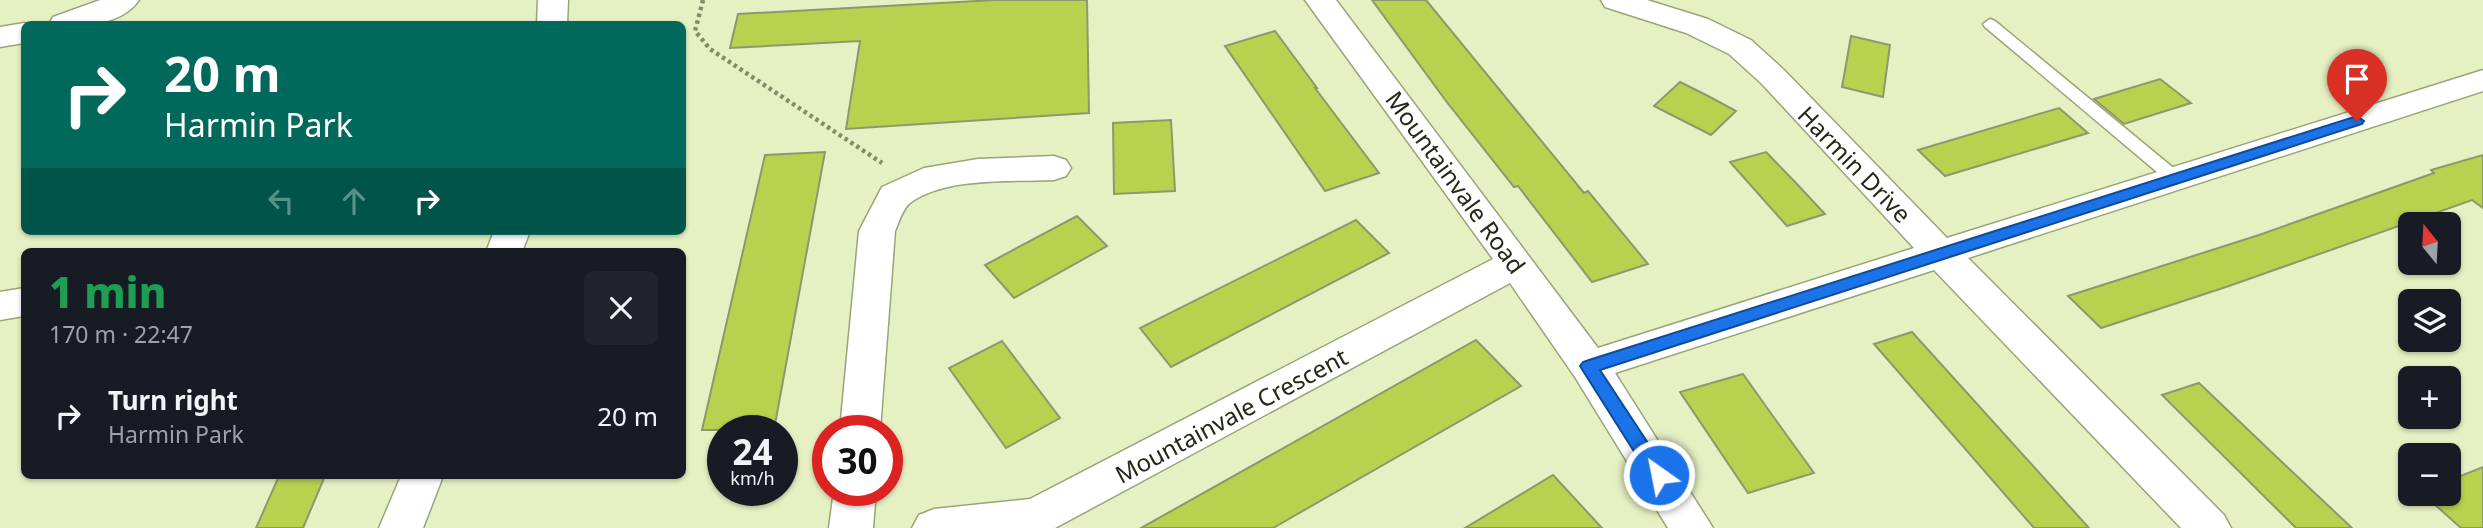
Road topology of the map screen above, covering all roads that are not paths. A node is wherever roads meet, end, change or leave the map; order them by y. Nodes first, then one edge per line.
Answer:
1 (124, 0) edge
2 (553, 0) edge
3 (1320, 0) edge
4 (1616, 0) edge
5 (73, 21) edge
6 (552, 21) edge
7 (1990, 24) dead end
8 (21, 34) edge
9 (0, 37) edge
10 (2483, 80) edge
11 (1054, 168) dead end
12 (2176, 179) junction
13 (1940, 253) junction
14 (1516, 263) junction
15 (21, 302) edge
16 (0, 306) edge
17 (1589, 366) junction
18 (861, 415) edge
19 (421, 479) edge
20 (853, 506) edge
21 (401, 528) edge
22 (851, 528) edge
23 (934, 528) edge
24 (1691, 528) edge
25 (2210, 528) edge

1 - 5 street
2 - 6 street
3 - 14 street, Mountainvale Road
4 - 13 street, Harmin Drive
7 - 12 lane
8 - 9 street
10 - 12 street
11 - 18 street
12 - 13 street
13 - 17 street
13 - 25 street, Harmin Drive
14 - 17 street, Mountainvale Road
14 - 23 street, Mountainvale Crescent
15 - 16 street
17 - 24 street, Mountainvale Road
19 - 21 street
20 - 22 street

